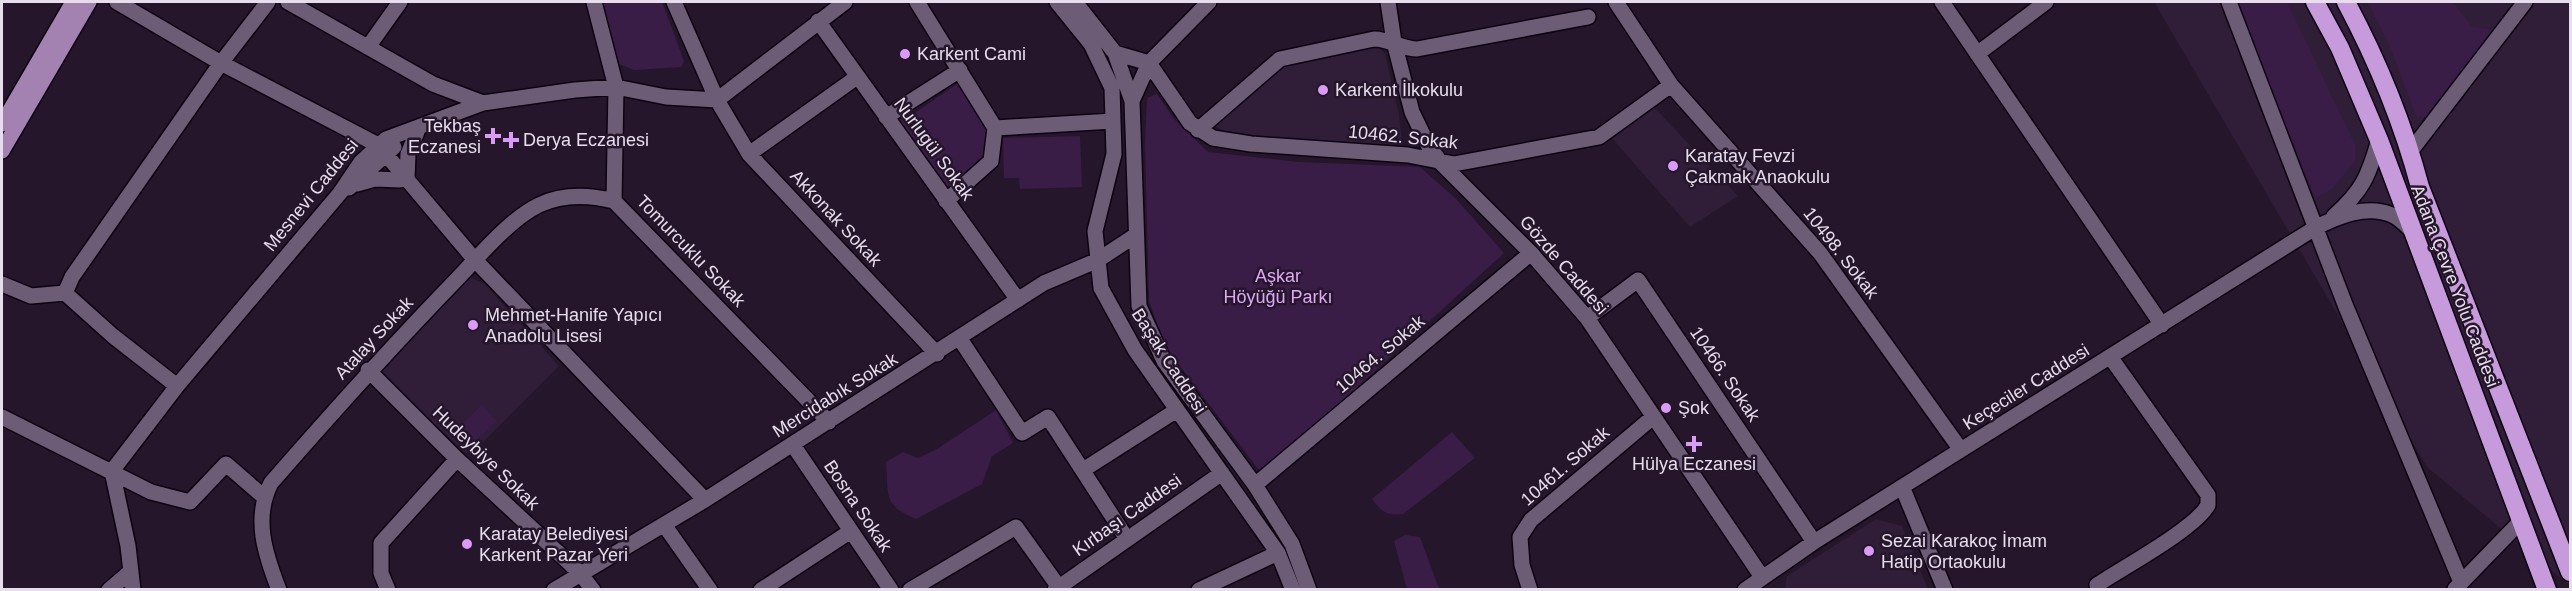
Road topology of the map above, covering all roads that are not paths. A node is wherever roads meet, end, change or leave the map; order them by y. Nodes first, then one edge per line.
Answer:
1 (73, 2) edge
2 (88, 2) edge
3 (117, 2) edge
4 (268, 2) edge
5 (288, 2) edge
6 (400, 2) edge
7 (594, 2) edge
8 (674, 2) edge
9 (845, 2) edge
10 (918, 2) edge
11 (1057, 2) edge
12 (1075, 2) edge
13 (1209, 2) edge
14 (1388, 2) edge
15 (1616, 2) edge
16 (1942, 2) edge
17 (2046, 2) edge
18 (2229, 2) edge
19 (2315, 2) edge
20 (2346, 2) edge
21 (2525, 2) edge
22 (1588, 17) dead end
23 (818, 21) junction
24 (1394, 42) junction
25 (368, 47) junction
26 (1115, 53) junction
27 (1977, 54) junction
28 (221, 63) junction
29 (1149, 63) junction
30 (960, 70) junction
31 (857, 77) junction
32 (1671, 85) junction
33 (616, 87) junction
34 (717, 100) junction
35 (1132, 101) junction
36 (483, 103) junction
37 (886, 117) junction
38 (1113, 121) junction
39 (435, 122) junction
40 (2, 124) edge
41 (995, 128) junction
42 (1198, 130) junction
43 (417, 132) junction
44 (2379, 140) junction
45 (2, 151) edge
46 (2410, 152) junction
47 (378, 153) junction
48 (749, 154) junction
49 (1441, 163) junction
50 (406, 182) junction
51 (346, 190) junction
52 (615, 201) junction
53 (946, 201) junction
54 (2330, 220) junction
55 (2315, 228) junction
56 (2411, 230) junction
57 (1136, 234) junction
58 (1531, 253) junction
59 (476, 260) junction
60 (1098, 260) junction
61 (2, 284) edge
62 (65, 293) junction
63 (1018, 300) junction
64 (1587, 318) junction
65 (2162, 325) junction
66 (960, 339) junction
67 (936, 354) junction
68 (2111, 358) junction
69 (368, 370) junction
70 (177, 386) junction
71 (1177, 410) junction
72 (2, 417) edge
73 (1653, 417) junction
74 (829, 422) junction
75 (793, 445) junction
76 (1961, 450) junction
77 (457, 459) junction
78 (1083, 470) junction
79 (112, 471) junction
80 (1222, 473) junction
81 (1255, 485) junction
82 (1903, 489) junction
83 (264, 497) junction
84 (705, 500) junction
85 (2520, 522) junction
86 (665, 526) junction
87 (851, 531) junction
88 (1127, 539) junction
89 (1814, 542) junction
90 (1278, 553) junction
91 (131, 571) junction
92 (579, 572) junction
93 (2571, 572) edge
94 (1762, 577) junction
95 (1218, 586) edge
96 (2457, 586) edge
97 (2097, 588) edge
98 (1059, 589) edge
99 (1747, 589) edge
100 (109, 590) edge
101 (133, 590) edge
102 (279, 590) edge
103 (388, 590) edge
104 (554, 590) edge
105 (592, 590) edge
106 (710, 590) edge
107 (761, 590) edge
108 (891, 590) edge
109 (910, 590) edge
110 (1199, 590) edge
111 (1293, 590) edge
112 (1310, 590) edge
113 (1530, 590) edge
114 (1945, 590) edge
115 (2547, 590) edge

1 - 40 main road
2 - 45 main road
3 - 28 street
4 - 28 street
5 - 25 street
6 - 25 street
7 - 33 street, Tomurcuklu Sokak
8 - 34 street, Akkonak Sokak
9 - 23 street
10 - 30 street
11 - 38 street, Başak Caddesi
12 - 26 street, Başak Caddesi
13 - 29 street
14 - 24 street, Gözde Caddesi
15 - 32 street, 10498. Sokak
16 - 27 street
17 - 27 street
18 - 55 street
19 - 44 highway, Adana Çevre Yolu Caddesi
20 - 46 highway, Adana Çevre Yolu Caddesi
21 - 46 street
22 - 24 street
23 - 31 street, Nurlugül Sokak
23 - 34 street
24 - 42 street
24 - 49 street, Gözde Caddesi
25 - 36 street
26 - 29 street
26 - 35 street, Başak Caddesi
27 - 65 street
28 - 47 street
28 - 62 street
29 - 35 street
29 - 42 street, 10462. Sokak
30 - 37 street
30 - 41 street
31 - 37 street, Nurlugül Sokak
31 - 48 street
32 - 49 street, 10462. Sokak
32 - 76 street, 10498. Sokak
33 - 34 street, Mesnevi Caddesi
33 - 36 street, Mesnevi Caddesi
33 - 52 street, Tomurcuklu Sokak
34 - 48 street, Akkonak Sokak
35 - 57 street, Başak Caddesi
36 - 39 street, Mesnevi Caddesi
37 - 53 street, Nurlugül Sokak
38 - 41 street
38 - 60 street, Başak Caddesi
39 - 43 street
39 - 47 street, Mesnevi Caddesi
41 - 53 street
42 - 49 street, 10462. Sokak
43 - 47 street
43 - 50 street
44 - 54 street
44 - 56 highway, Adana Çevre Yolu Caddesi
46 - 93 highway, Adana Çevre Yolu Caddesi
47 - 50 street
47 - 51 street, Mesnevi Caddesi
48 - 67 street, Akkonak Sokak
49 - 58 street, Gözde Caddesi
50 - 51 street
50 - 59 street
51 - 70 street, Mesnevi Caddesi
52 - 59 street, Atalay Sokak
52 - 74 street, Tomurcuklu Sokak
53 - 63 street, Nurlugül Sokak
54 - 55 street, Keçeciler Caddesi
54 - 56 street
55 - 65 street, Keçeciler Caddesi
55 - 96 street
56 - 85 highway, Adana Çevre Yolu Caddesi
57 - 60 street, Mercidabık Sokak
57 - 81 street, Başak Caddesi
58 - 64 street, Gözde Caddesi
58 - 81 street, 10464. Sokak
59 - 69 street, Atalay Sokak
59 - 84 street
60 - 63 street, Mercidabık Sokak
60 - 71 street, Başak Caddesi
61 - 62 street
62 - 70 street
63 - 66 street, Mercidabık Sokak
64 - 73 street, Gözde Caddesi
64 - 89 street, 10466. Sokak
65 - 68 street, Keçeciler Caddesi
66 - 67 street, Mercidabık Sokak
66 - 78 street
67 - 74 street, Mercidabık Sokak
68 - 76 street, Keçeciler Caddesi
68 - 97 street
69 - 77 street, Hudeybiye Sokak
69 - 83 street, Atalay Sokak
70 - 79 street, Mesnevi Caddesi
71 - 78 street
71 - 80 street, Başak Caddesi
72 - 79 street
73 - 94 street, Gözde Caddesi
73 - 113 street, 10461. Sokak
74 - 75 street, Mercidabık Sokak
75 - 84 street, Mercidabık Sokak
75 - 87 street, Bosna Sokak
76 - 82 street, Keçeciler Caddesi
77 - 92 street, Hudeybiye Sokak
77 - 103 street
78 - 88 street
79 - 83 street
79 - 91 street
80 - 88 street, Kırbaşı Caddesi
80 - 90 street, Başak Caddesi
81 - 112 street, Başak Caddesi
82 - 89 street, Keçeciler Caddesi
82 - 114 street
83 - 102 street, Atalay Sokak
84 - 86 street, Mercidabık Sokak
85 - 96 street
85 - 115 highway, Adana Çevre Yolu Caddesi
86 - 92 street, Mercidabık Sokak
86 - 106 street
87 - 107 street
87 - 108 street, Bosna Sokak
88 - 98 street, Kırbaşı Caddesi
89 - 94 street, Keçeciler Caddesi
90 - 95 street
90 - 111 street, Başak Caddesi
91 - 100 street
91 - 101 street
92 - 104 street, Mercidabık Sokak
92 - 105 street, Hudeybiye Sokak
94 - 99 street, Keçeciler Caddesi
95 - 110 street
98 - 109 street

